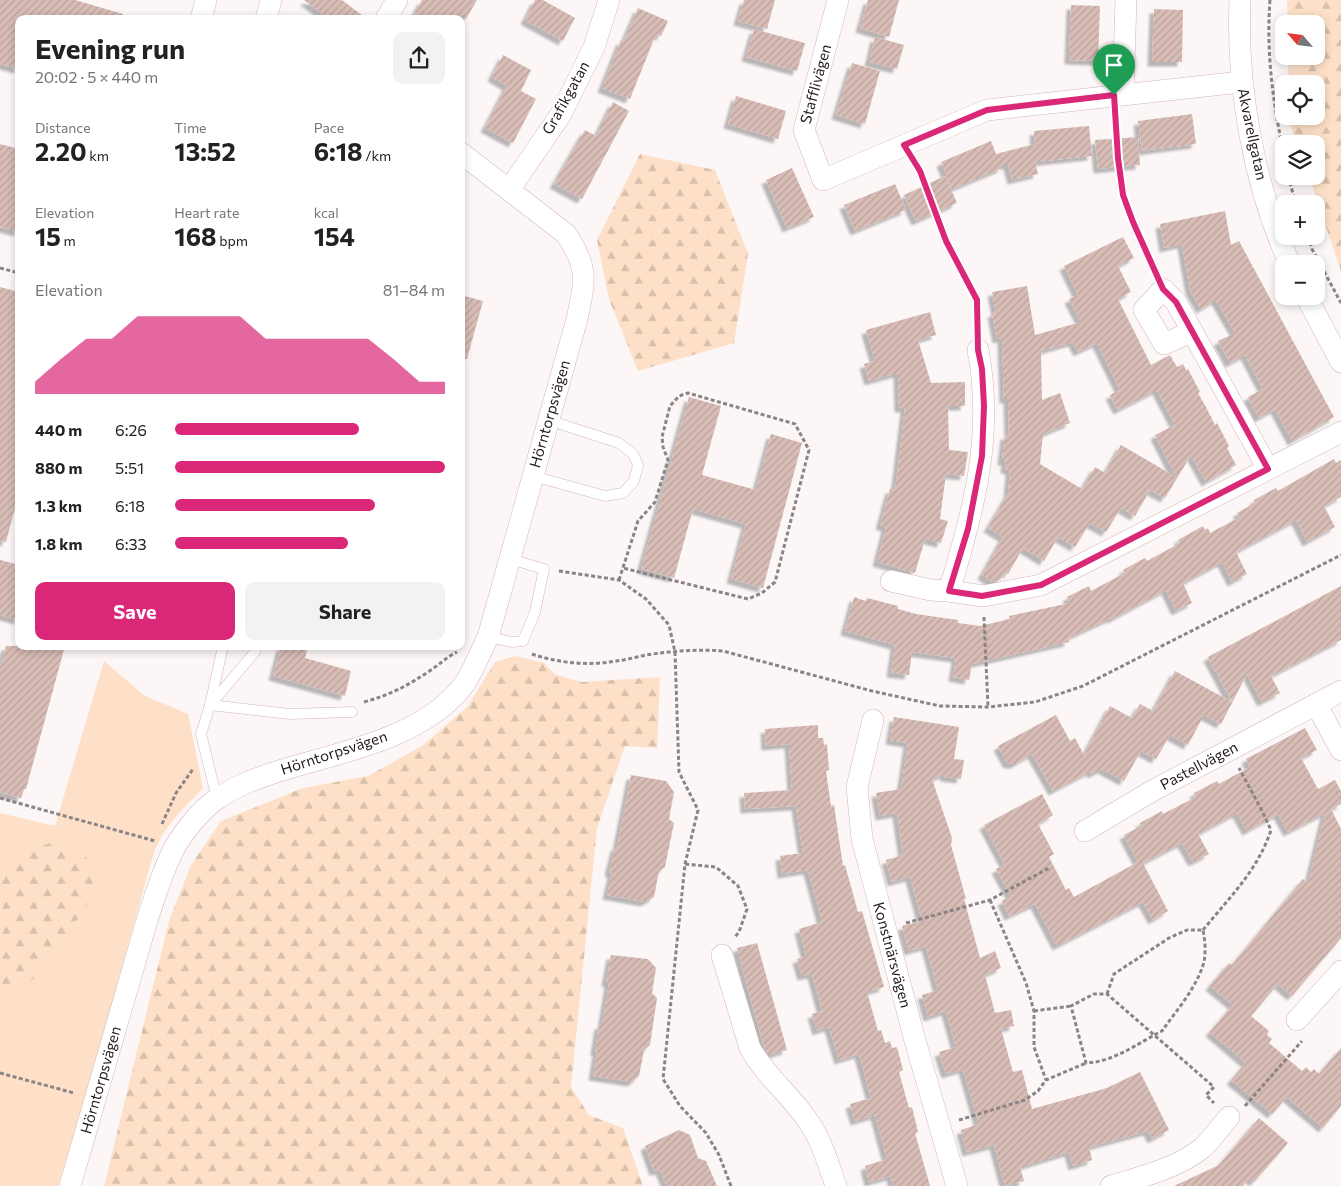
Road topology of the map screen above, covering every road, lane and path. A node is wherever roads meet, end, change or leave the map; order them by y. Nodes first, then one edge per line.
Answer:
1 (206, 0) edge
2 (397, 0) edge
3 (609, 0) edge
4 (838, 0) edge
5 (1126, 0) edge
6 (1240, 0) edge
7 (1270, 0) edge
8 (203, 15) edge
9 (388, 15) edge
10 (1241, 82) junction
11 (1119, 95) junction
12 (1280, 135) edge
13 (904, 145) junction
14 (465, 156) edge
15 (508, 190) junction
16 (1311, 245) edge
17 (1287, 255) edge
18 (0, 268) edge
19 (15, 272) edge
20 (1163, 289) junction
21 (1341, 303) edge
22 (1311, 305) edge
23 (1191, 332) junction
24 (978, 350) joint
25 (1341, 362) edge
26 (548, 420) junction
27 (1341, 432) edge
28 (1268, 469) junction
29 (533, 476) junction
30 (1341, 555) edge
31 (510, 559) junction
32 (624, 568) junction
33 (544, 569) junction
34 (619, 580) junction
35 (891, 581) dead end
36 (949, 591) junction
37 (982, 596) junction
38 (488, 637) junction
39 (465, 648) edge
40 (222, 650) edge
41 (255, 650) edge
42 (461, 650) edge
43 (523, 650) dead end
44 (674, 652) junction
45 (1341, 691) edge
46 (1316, 704) junction
47 (210, 705) junction
48 (988, 707) junction
49 (352, 712) joint
50 (873, 720) dead end
51 (1229, 750) junction
52 (1341, 750) edge
53 (208, 763) junction
54 (0, 798) edge
55 (217, 799) junction
56 (161, 825) dead end
57 (1085, 831) dead end
58 (158, 833) dead end
59 (154, 841) junction
60 (170, 855) junction
61 (685, 864) junction
62 (1049, 868) dead end
63 (990, 900) junction
64 (885, 929) junction
65 (1203, 930) junction
66 (722, 955) joint
67 (1341, 971) edge
68 (1107, 994) junction
69 (1071, 1006) junction
70 (1034, 1011) junction
71 (1297, 1020) joint
72 (1154, 1035) junction
73 (1086, 1063) junction
74 (0, 1073) edge
75 (1046, 1080) junction
76 (95, 1098) junction
77 (1229, 1117) junction
78 (940, 1126) junction
79 (70, 1186) edge
80 (731, 1186) edge
81 (836, 1186) edge
82 (957, 1186) edge
83 (1111, 1186) edge

1 - 8 street
2 - 9 street
3 - 15 street, Grafikgatan
4 - 13 street, Stafflivägen
5 - 11 street
6 - 10 street, Akvarellgatan
7 - 12 path
10 - 11 street, Stafflivägen
10 - 17 street, Akvarellgatan
11 - 13 street, Stafflivägen
11 - 20 path
13 - 24 path
14 - 15 street, Hörntorpsvägen
15 - 26 street, Hörntorpsvägen
16 - 21 path
18 - 19 path
20 - 23 street
20 - 23 street
22 - 25 street
23 - 28 street
24 - 36 street
26 - 29 street, Hörntorpsvägen
26 - 29 lane
27 - 28 street
28 - 37 street
29 - 31 street, Hörntorpsvägen
30 - 48 path
31 - 33 lane
31 - 38 street, Hörntorpsvägen
32 - 32 path
32 - 34 path
33 - 34 path
33 - 38 lane
34 - 44 path
35 - 36 street
36 - 37 street
37 - 48 path
38 - 39 path
38 - 55 street, Hörntorpsvägen
40 - 47 lane
41 - 47 lane
42 - 49 path
43 - 44 path
44 - 48 path
44 - 61 path
45 - 46 street, Pastellvägen
46 - 51 street, Pastellvägen
46 - 52 street
47 - 49 lane
47 - 53 lane
50 - 64 street, Konstnärsvägen
51 - 57 street, Pastellvägen
51 - 65 path
53 - 55 lane
53 - 56 path
54 - 59 path
55 - 60 street, Hörntorpsvägen
58 - 59 path
59 - 60 path
60 - 76 street, Hörntorpsvägen
61 - 66 path
61 - 80 path
62 - 63 path
63 - 64 path
63 - 70 path
64 - 78 street, Konstnärsvägen
65 - 68 path
65 - 72 path
66 - 81 street
67 - 71 street
68 - 69 path
68 - 72 path
69 - 70 path
69 - 73 path
70 - 75 path
71 - 77 path
72 - 73 path
72 - 77 path
73 - 75 path
74 - 76 path
75 - 78 path
76 - 79 street, Hörntorpsvägen
77 - 83 street
78 - 82 street, Konstnärsvägen

